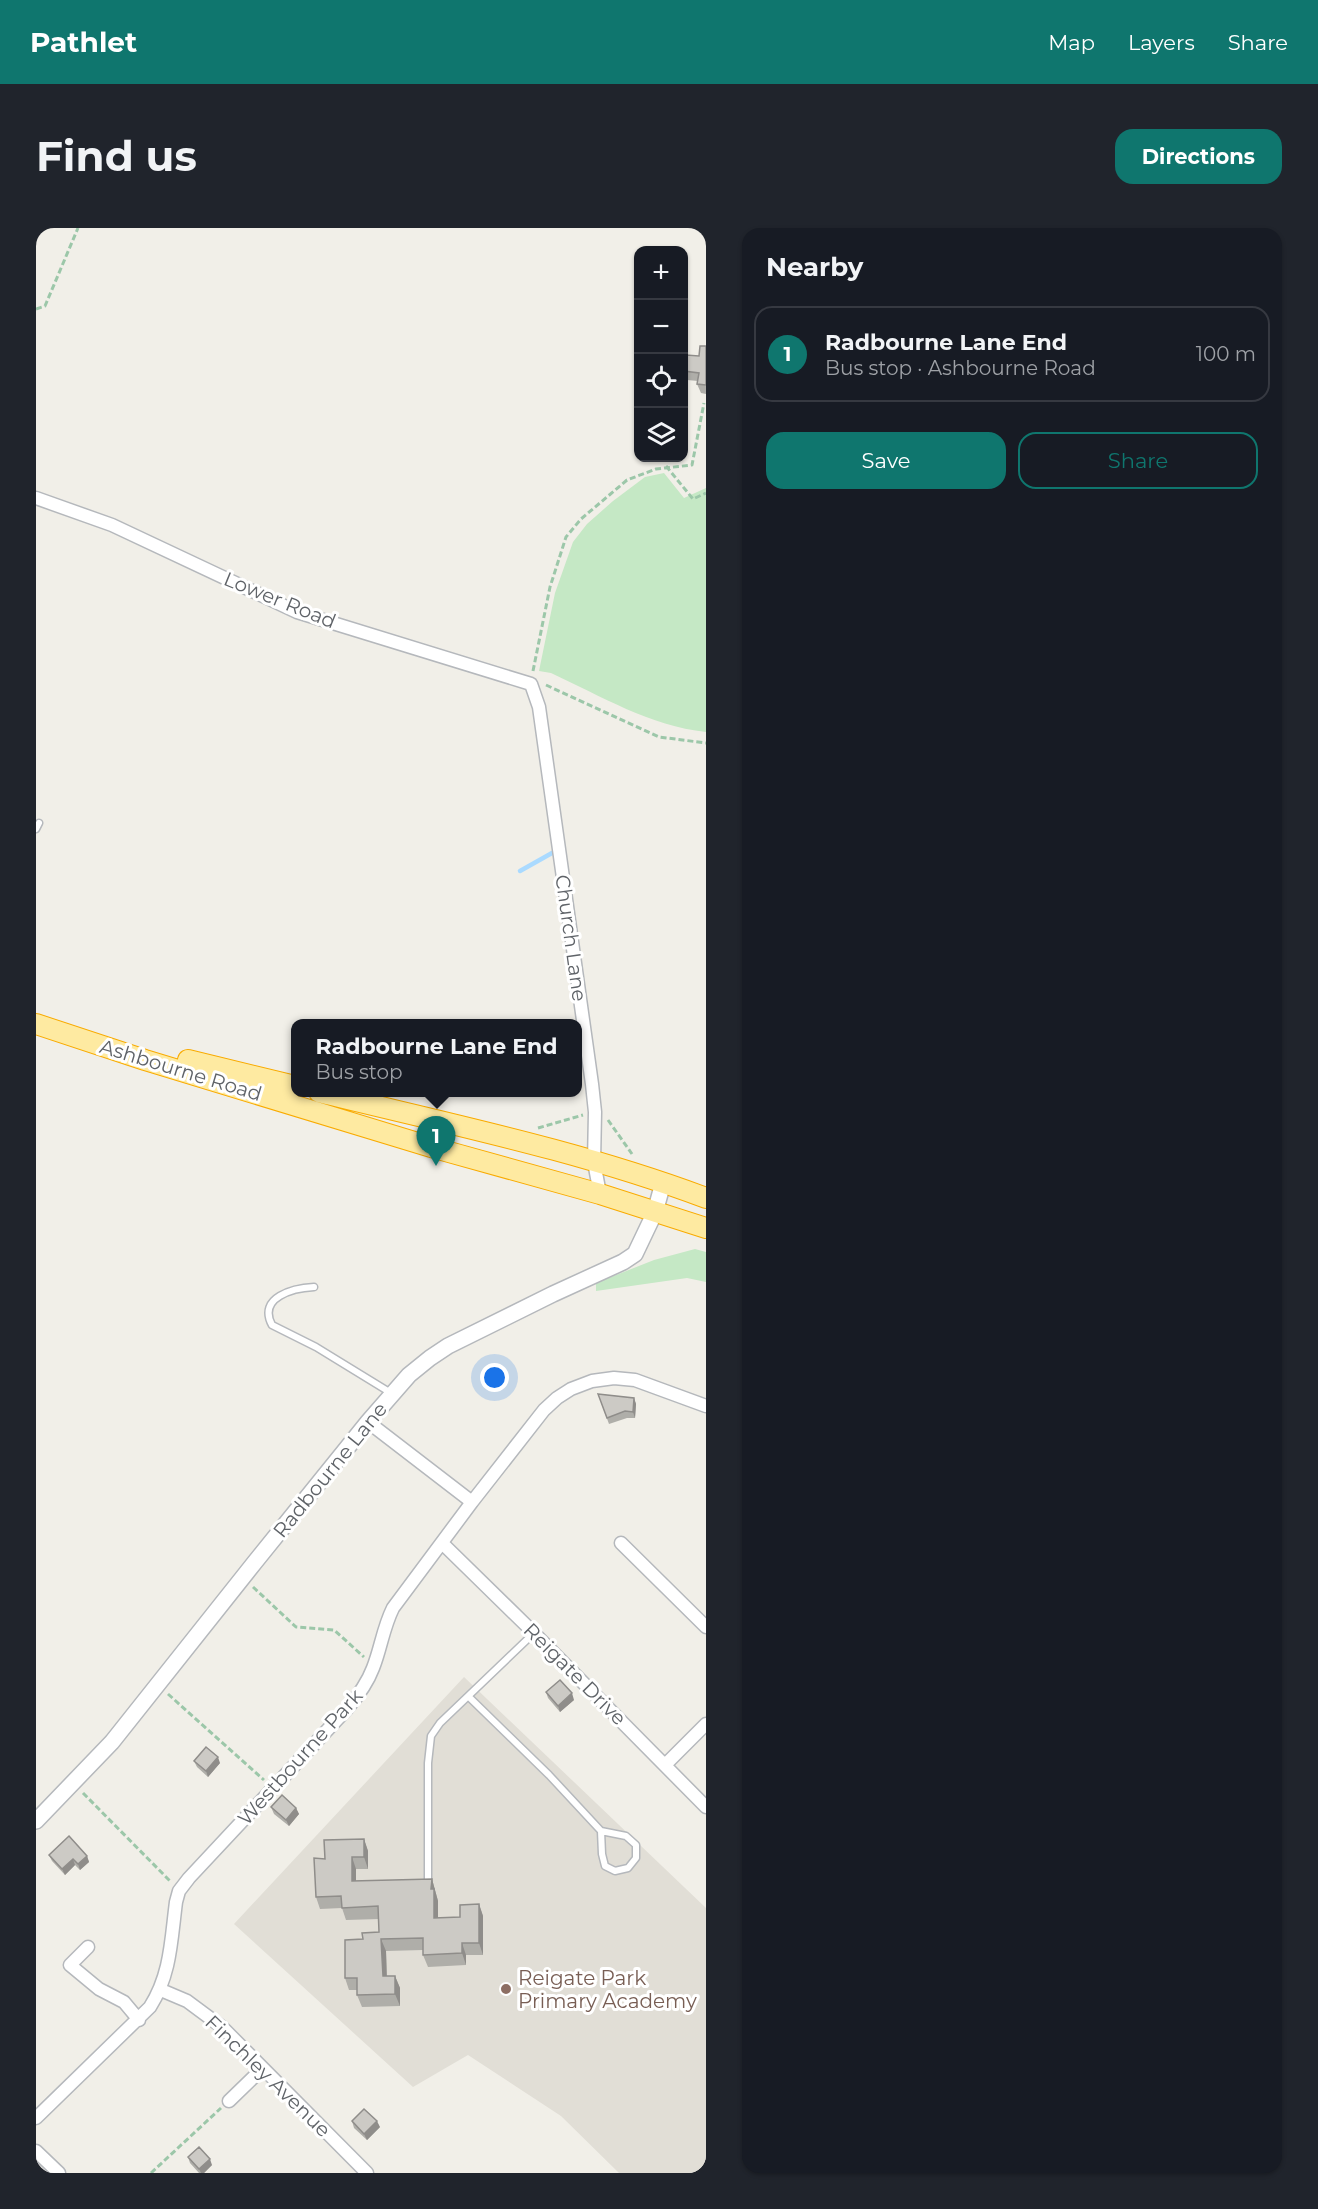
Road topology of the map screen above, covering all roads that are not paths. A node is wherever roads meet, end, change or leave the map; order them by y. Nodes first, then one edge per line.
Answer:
1 (36, 498) edge
2 (531, 684) joint
3 (36, 1024) edge
4 (291, 1085) edge
5 (340, 1097) edge
6 (594, 1162) junction
7 (663, 1183) junction
8 (600, 1194) junction
9 (706, 1198) edge
10 (655, 1212) junction
11 (706, 1228) edge
12 (314, 1287) dead end
13 (392, 1394) junction
14 (706, 1406) edge
15 (368, 1422) junction
16 (472, 1502) junction
17 (442, 1543) junction
18 (621, 1543) dead end
19 (706, 1627) edge
20 (534, 1633) junction
21 (469, 1697) junction
22 (706, 1724) edge
23 (665, 1765) junction
24 (706, 1807) edge
25 (36, 1821) edge
26 (601, 1831) junction
27 (428, 1884) edge
28 (88, 1947) dead end
29 (161, 1990) junction
30 (139, 2020) junction
31 (262, 2069) junction
32 (229, 2101) road end
33 (36, 2118) edge
34 (36, 2151) edge
35 (360, 2171) edge
36 (58, 2173) edge

1 - 2 street, Lower Road
2 - 6 street, Church Lane
3 - 4 highway, Ashbourne Road
3 - 8 highway, Ashbourne Road
5 - 6 highway
6 - 7 highway
6 - 8 street, Church Lane
7 - 9 highway
7 - 10 street, Radbourne Lane
8 - 10 highway, Ashbourne Road
10 - 11 highway, Ashbourne Road
10 - 13 street, Radbourne Lane
12 - 13 lane
13 - 15 street, Radbourne Lane
14 - 16 street, Westbourne Park
15 - 16 street
15 - 25 street, Radbourne Lane
16 - 17 street, Westbourne Park
17 - 20 street, Reigate Drive
17 - 29 street, Westbourne Park
18 - 19 street
20 - 21 lane
20 - 23 street, Reigate Drive
21 - 26 lane
21 - 27 lane
22 - 23 street
23 - 24 street, Reigate Drive
26 - 26 lane
28 - 30 street
29 - 30 street, Westbourne Park
29 - 31 street, Finchley Avenue
30 - 33 street, Westbourne Park
31 - 32 street
31 - 35 street, Finchley Avenue
34 - 36 street

